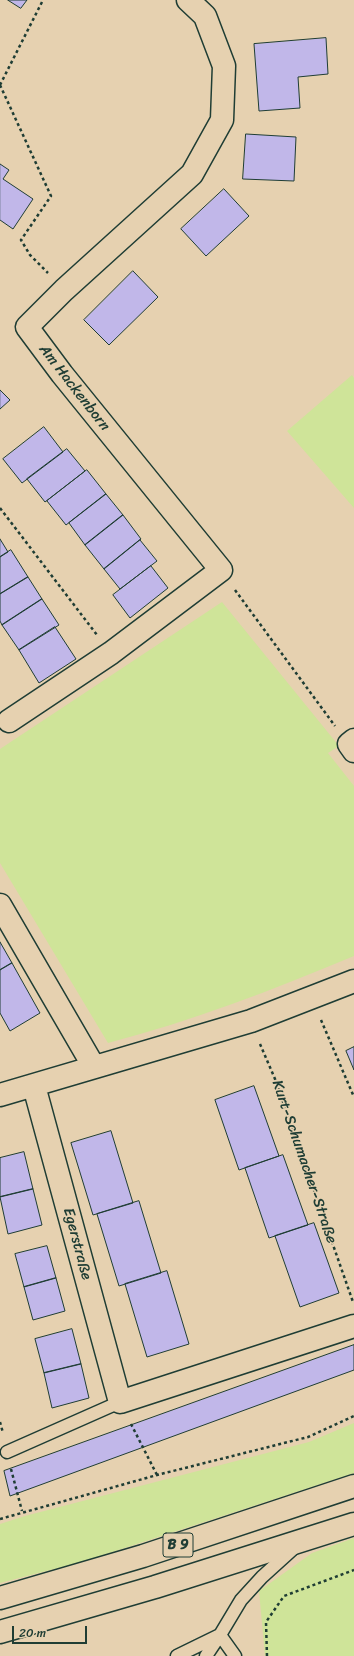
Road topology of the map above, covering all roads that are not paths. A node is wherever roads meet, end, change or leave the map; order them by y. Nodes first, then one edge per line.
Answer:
1 (188, 0) edge
2 (9, 721) dead end
3 (0, 906) edge
4 (354, 981) edge
5 (94, 1067) junction
6 (34, 1086) junction
7 (0, 1095) edge
8 (354, 1326) edge
9 (120, 1402) junction
10 (7, 1452) road end
11 (354, 1486) edge
12 (354, 1524) edge
13 (302, 1541) junction
14 (0, 1598) edge
15 (0, 1632) edge
16 (220, 1636) junction
17 (177, 1656) edge
18 (206, 1656) edge
19 (235, 1656) edge

1 - 2 main road, Am Hackenborn
3 - 5 main road
4 - 5 main road
5 - 6 main road
6 - 7 main road
6 - 9 main road, Egerstraße
8 - 9 main road
9 - 10 lane
11 - 14 main road, B 9
12 - 13 main road, B 9
13 - 15 main road, B 9
13 - 16 lane
16 - 17 lane
16 - 18 lane
16 - 19 lane

